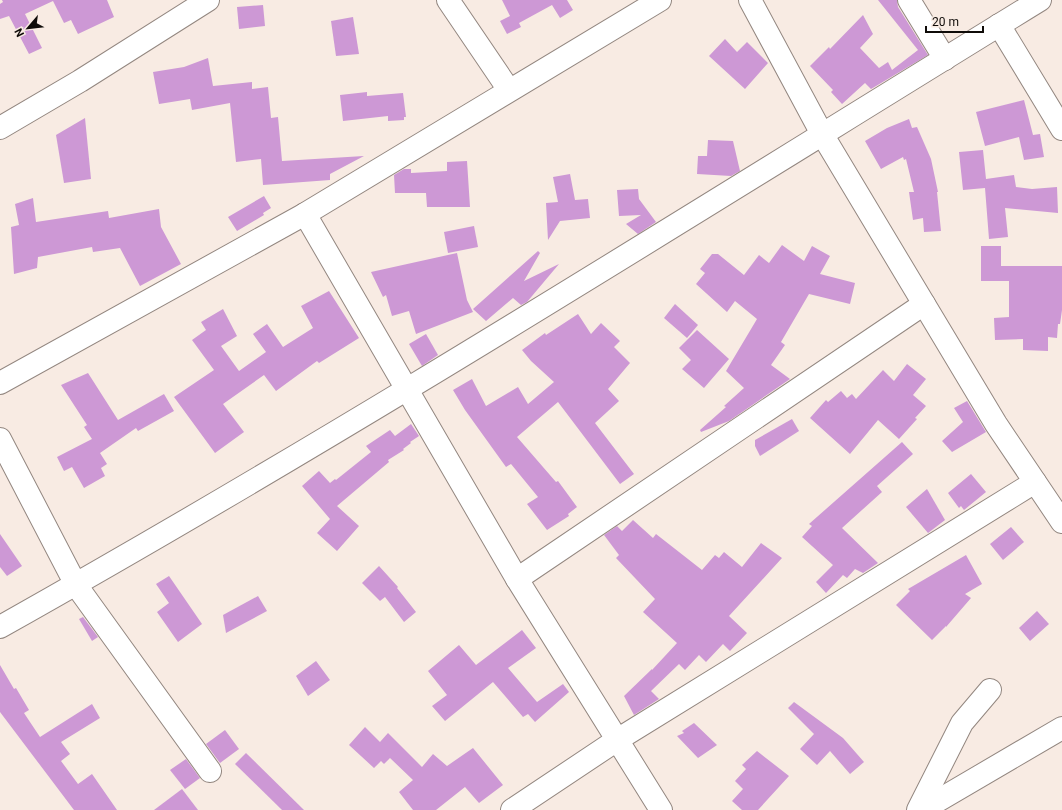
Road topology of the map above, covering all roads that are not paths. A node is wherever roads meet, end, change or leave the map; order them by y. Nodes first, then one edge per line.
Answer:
1 (208, 0) edge
2 (448, 0) edge
3 (660, 0) edge
4 (750, 0) edge
5 (909, 0) edge
6 (1040, 0) edge
7 (999, 25) junction
8 (945, 59) junction
9 (509, 90) junction
10 (0, 128) edge
11 (1062, 129) edge
12 (822, 134) junction
13 (305, 214) junction
14 (924, 304) junction
15 (0, 383) edge
16 (406, 391) junction
17 (0, 439) edge
18 (1035, 482) junction
19 (1062, 522) edge
20 (516, 579) junction
21 (76, 585) junction
22 (0, 627) edge
23 (990, 690) dead end
24 (1062, 728) edge
25 (617, 740) junction
26 (210, 771) dead end
27 (512, 810) edge
28 (662, 810) edge
29 (918, 810) edge
30 (922, 810) edge

1 - 10 street
2 - 9 street
3 - 9 street
4 - 12 street
5 - 8 street
6 - 7 street
7 - 8 street
7 - 11 street
8 - 12 street
9 - 13 street
12 - 14 street
12 - 16 street
13 - 15 street
13 - 16 street
14 - 18 street
14 - 20 street
16 - 20 street
16 - 21 street
17 - 21 street
18 - 19 street
18 - 25 street
20 - 25 street
21 - 22 street
21 - 26 street
23 - 29 street
24 - 30 street
25 - 27 street
25 - 28 street

